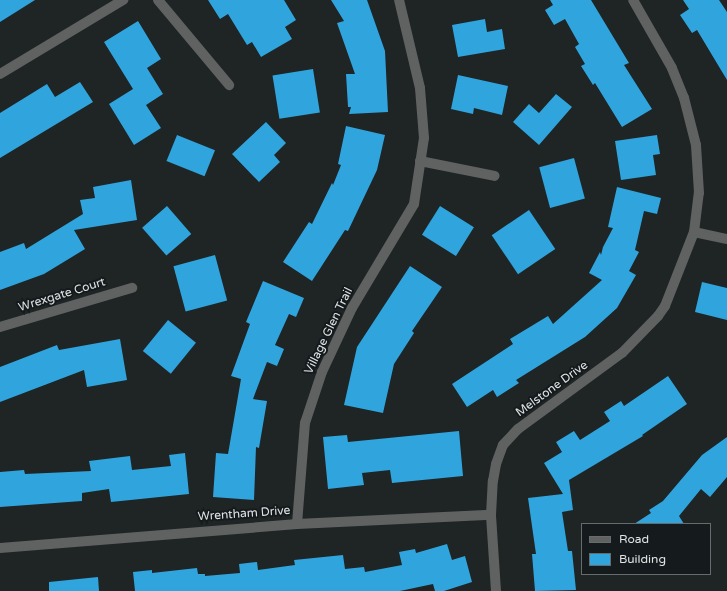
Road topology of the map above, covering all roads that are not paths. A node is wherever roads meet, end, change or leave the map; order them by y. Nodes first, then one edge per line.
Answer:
1 (123, 0) edge
2 (158, 0) edge
3 (399, 0) edge
4 (633, 0) edge
5 (0, 74) edge
6 (229, 85) dead end
7 (420, 161) junction
8 (495, 176) dead end
9 (694, 232) junction
10 (727, 239) edge
11 (132, 288) dead end
12 (0, 327) edge
13 (491, 515) junction
14 (297, 524) junction
15 (0, 548) edge
16 (496, 591) edge

1 - 5 street
2 - 6 street
3 - 7 street, Village Glen Trail
4 - 9 street, Melstone Drive
7 - 8 street
7 - 14 street, Village Glen Trail
9 - 10 street
9 - 13 street, Melstone Drive
11 - 12 street, Wrexgate Court
13 - 14 street, Wrentham Drive
13 - 16 street, Melstone Drive
14 - 15 street, Wrentham Drive

